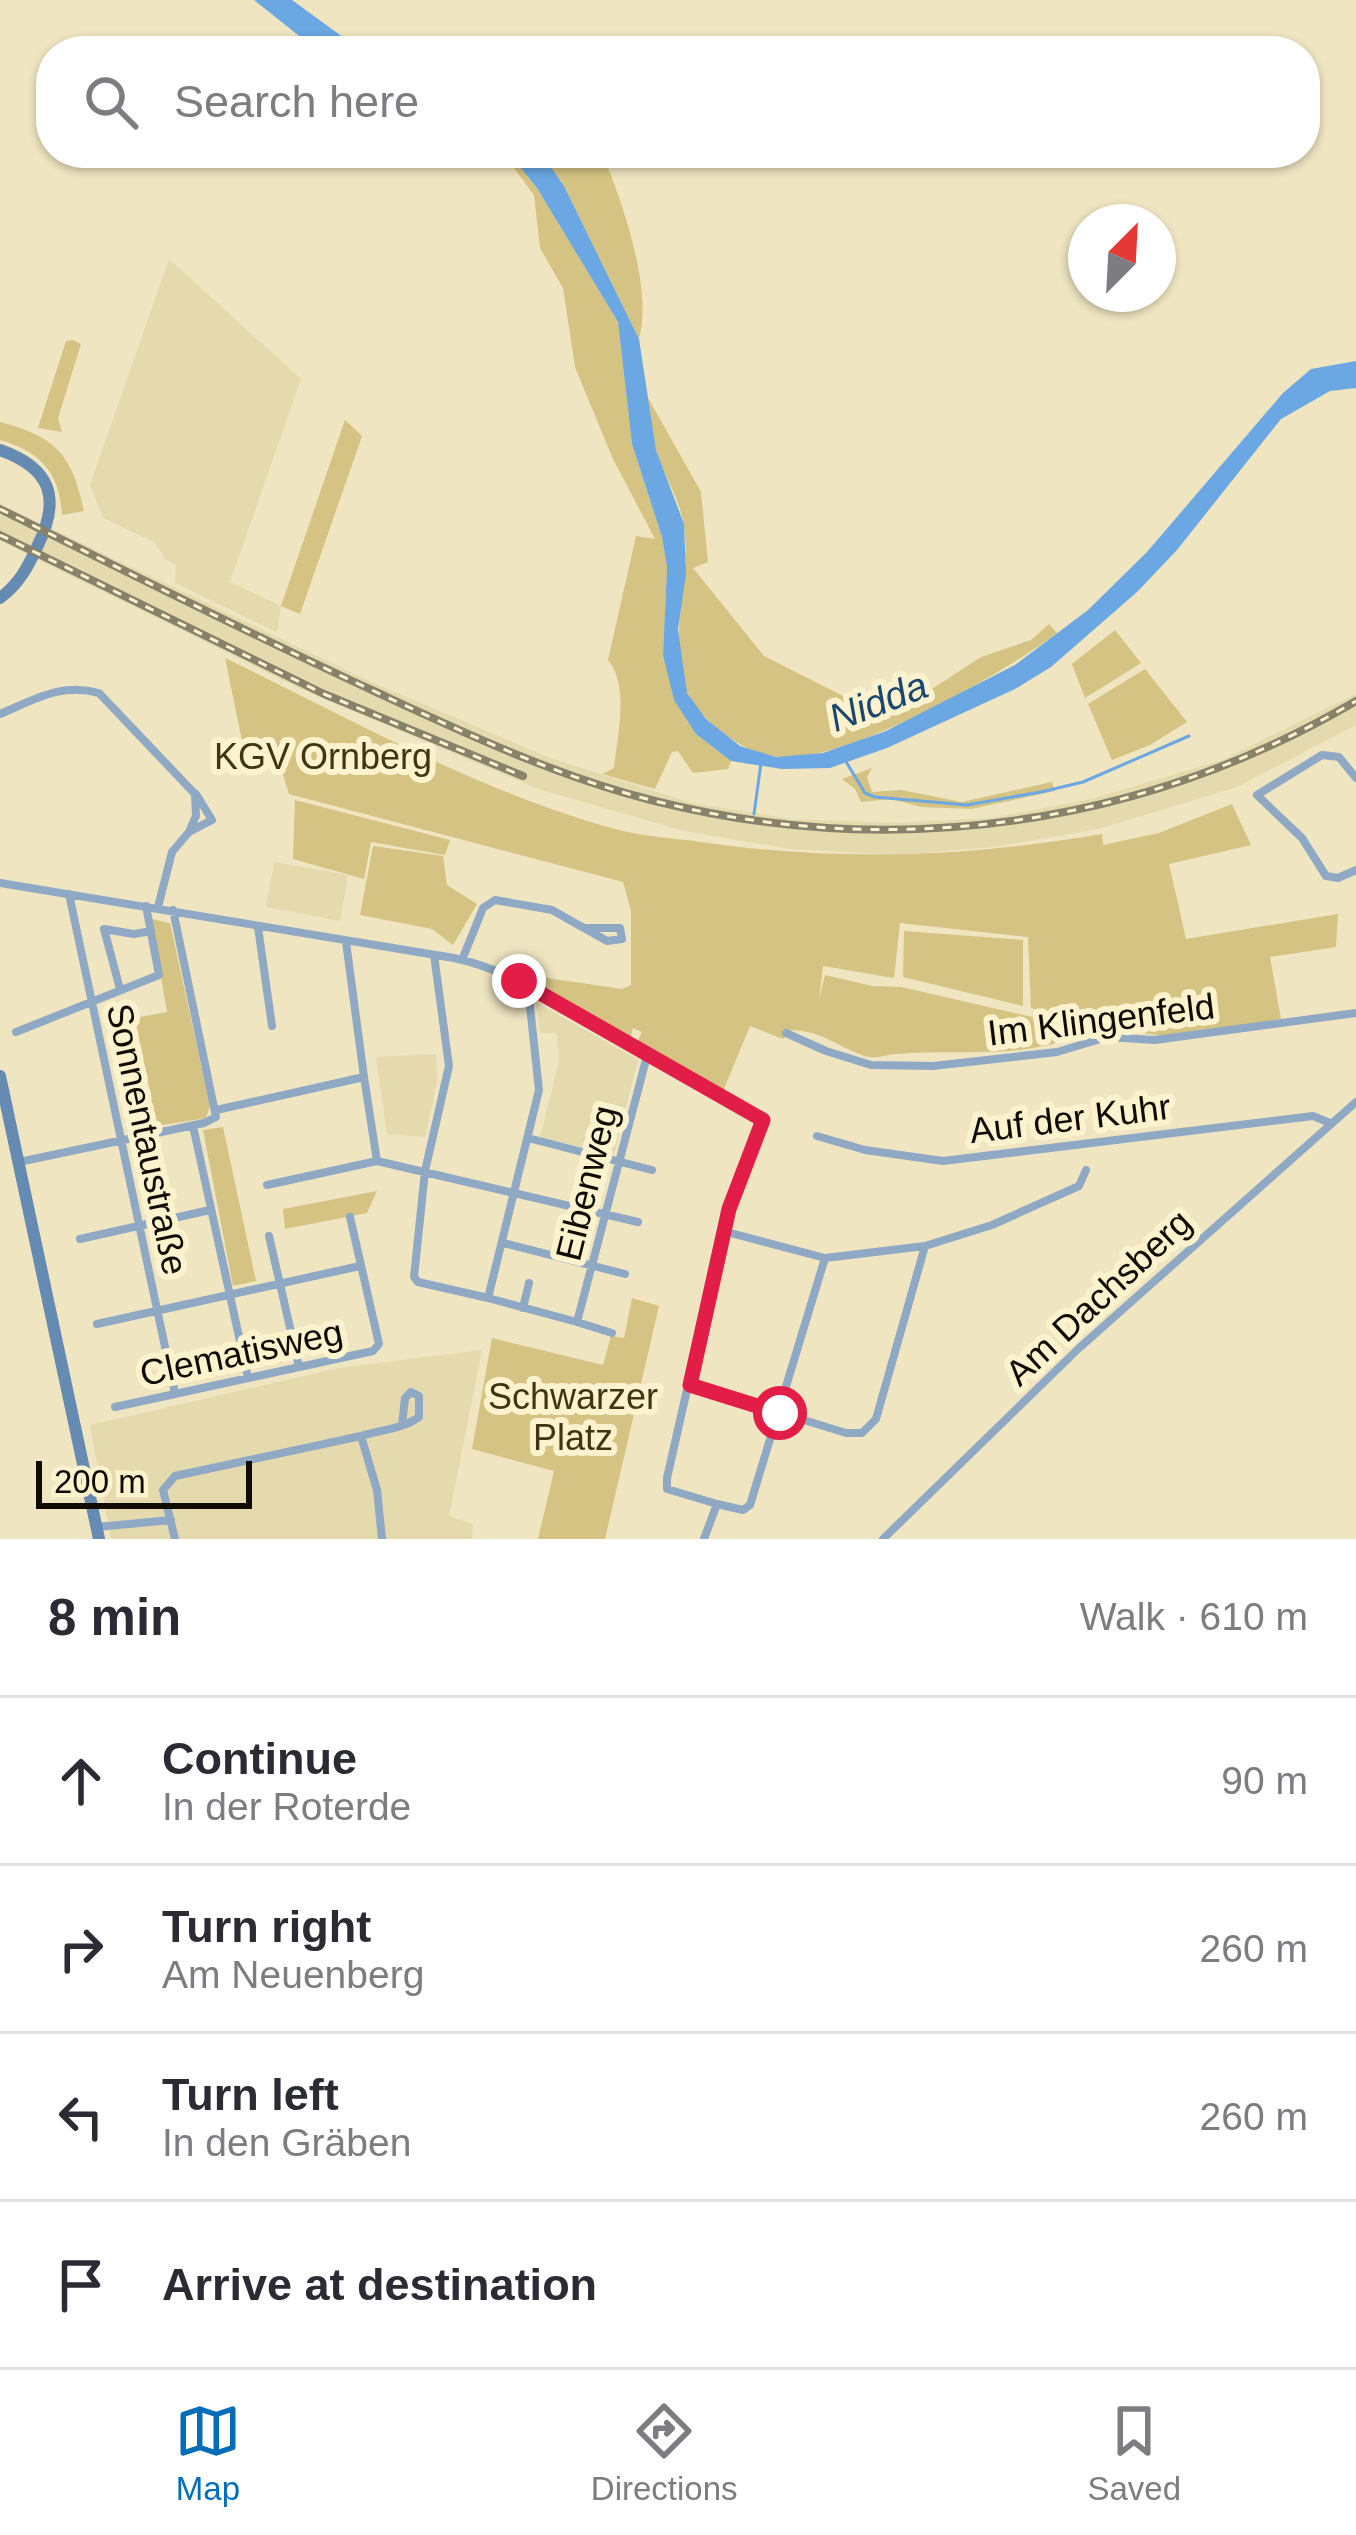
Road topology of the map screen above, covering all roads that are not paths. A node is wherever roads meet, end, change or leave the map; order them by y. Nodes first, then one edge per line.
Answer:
1 (0, 450) edge
2 (0, 598) edge
3 (0, 714) edge
4 (1356, 778) edge
5 (195, 794) junction
6 (189, 832) junction
7 (1356, 870) edge
8 (0, 883) edge
9 (69, 894) junction
10 (146, 906) junction
11 (158, 908) junction
12 (172, 910) junction
13 (258, 927) junction
14 (586, 928) dead end
15 (151, 931) junction
16 (346, 941) junction
17 (434, 955) junction
18 (462, 960) junction
19 (524, 984) junction
20 (120, 989) junction
21 (92, 1001) junction
22 (1356, 1012) edge
23 (272, 1025) dead end
24 (16, 1032) dead end
25 (786, 1033) dead end
26 (647, 1057) junction
27 (0, 1076) edge
28 (364, 1077) junction
29 (1356, 1102) edge
30 (216, 1110) junction
31 (1330, 1124) junction
32 (193, 1126) junction
33 (817, 1136) dead end
34 (528, 1138) junction
35 (120, 1140) junction
36 (376, 1161) junction
37 (18, 1162) junction
38 (619, 1162) junction
39 (652, 1170) dead end
40 (424, 1171) junction
41 (1086, 1171) dead end
42 (267, 1185) dead end
43 (517, 1192) junction
44 (211, 1210) junction
45 (604, 1214) junction
46 (350, 1217) dead end
47 (638, 1222) dead end
48 (139, 1226) junction
49 (723, 1231) junction
50 (269, 1236) dead end
51 (80, 1238) dead end
52 (503, 1243) junction
53 (926, 1246) junction
54 (825, 1258) junction
55 (592, 1265) junction
56 (360, 1266) junction
57 (625, 1274) dead end
58 (279, 1283) junction
59 (529, 1283) dead end
60 (230, 1294) junction
61 (488, 1298) junction
62 (523, 1308) junction
63 (157, 1310) junction
64 (578, 1322) junction
65 (98, 1324) dead end
66 (612, 1333) dead end
67 (298, 1367) junction
68 (248, 1378) junction
69 (690, 1385) junction
70 (175, 1394) junction
71 (115, 1407) dead end
72 (780, 1413) junction
73 (402, 1425) dead end
74 (362, 1436) junction
75 (717, 1504) junction
76 (170, 1520) junction
77 (98, 1533) edge
78 (175, 1539) edge
79 (382, 1539) edge
80 (704, 1539) edge
81 (883, 1539) edge

1 - 2 street
3 - 5 street
4 - 7 street
5 - 6 street
5 - 6 street
6 - 11 street
8 - 9 street
9 - 10 street
9 - 21 street, Sonnentaustraße
10 - 11 street
10 - 15 street
11 - 12 street
12 - 13 street
12 - 30 street
13 - 16 street
13 - 23 street
14 - 18 street
15 - 20 street
15 - 20 street
16 - 17 street
16 - 28 street
17 - 18 street
17 - 40 street
18 - 19 street
19 - 26 street
19 - 34 street
20 - 21 street
21 - 24 street
21 - 35 street, Sonnentaustraße
22 - 25 street, Im Klingenfeld
26 - 38 street, Eibenweg
26 - 49 street
27 - 37 street
28 - 30 street
28 - 36 street
29 - 31 street, Am Dachsberg
30 - 32 street
31 - 33 street, Auf der Kuhr
31 - 81 street, Am Dachsberg
32 - 35 street
32 - 44 street
34 - 38 street
34 - 43 street
35 - 37 street
35 - 48 street, Sonnentaustraße
36 - 40 street
36 - 42 street
37 - 77 street
38 - 39 street
38 - 45 street, Eibenweg
40 - 43 street
40 - 61 street
41 - 53 street
43 - 45 street
43 - 52 street
44 - 48 street
44 - 60 street
45 - 47 street
45 - 55 street, Eibenweg
46 - 56 street
48 - 51 street
48 - 63 street, Sonnentaustraße
49 - 54 street
49 - 69 street
50 - 58 street
52 - 55 street
52 - 61 street
53 - 54 street
53 - 72 street
54 - 72 street
55 - 57 street
55 - 64 street, Eibenweg
56 - 58 street
56 - 67 street, Clematisweg
58 - 60 street
58 - 67 street
59 - 62 street, Eibenweg
60 - 63 street
60 - 68 street
61 - 62 street
62 - 64 street
63 - 65 street
63 - 70 street, Sonnentaustraße
64 - 66 street
67 - 68 street, Clematisweg
68 - 70 street, Clematisweg
69 - 72 street
69 - 75 street
70 - 71 street, Clematisweg
72 - 75 street
73 - 74 street
74 - 76 street
74 - 79 street
75 - 80 street
76 - 77 street
76 - 78 street

